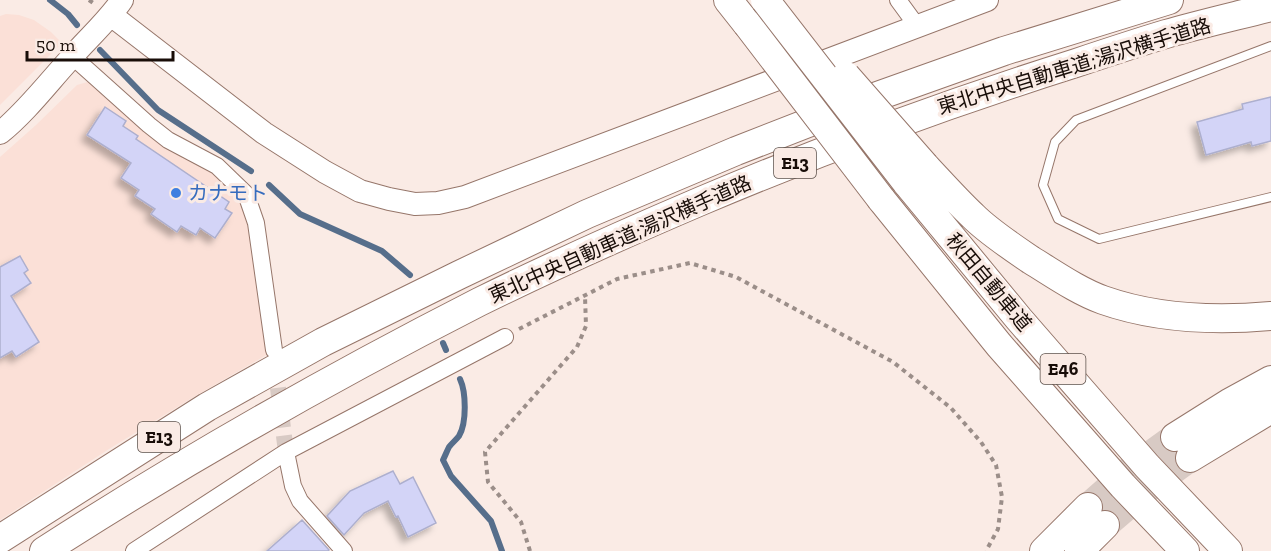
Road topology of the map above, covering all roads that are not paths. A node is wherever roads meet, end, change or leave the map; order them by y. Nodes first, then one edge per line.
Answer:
1 (728, 0) edge
2 (765, 0) edge
3 (775, 0) edge
4 (898, 0) edge
5 (987, 0) edge
6 (1168, 0) edge
7 (1271, 7) edge
8 (116, 8) edge
9 (917, 26) junction
10 (1271, 46) edge
11 (72, 56) junction
12 (0, 133) edge
13 (915, 174) junction
14 (1271, 197) edge
15 (881, 199) junction
16 (1271, 316) edge
17 (505, 337) road end
18 (274, 350) tunnel mouth
19 (1271, 380) edge
20 (1271, 409) edge
21 (286, 452) junction
22 (0, 539) edge
23 (44, 551) edge
24 (134, 551) edge
25 (344, 551) edge
26 (1044, 551) edge
27 (1079, 551) edge
28 (1168, 551) edge
29 (1185, 551) edge
30 (1227, 551) edge

1 - 15 highway, 秋田自動車道 / E46, bridge
2 - 13 highway, 秋田自動車道 / E46, bridge
3 - 13 highway, bridge
4 - 9 street
5 - 9 street
6 - 22 highway, 東北中央自動車道;湯沢横手道路 / E13
7 - 23 highway, 東北中央自動車道;湯沢横手道路 / E13
8 - 9 street
8 - 11 street
10 - 14 lane
11 - 12 street
11 - 18 street
13 - 16 highway
13 - 30 highway, 秋田自動車道 / E46
15 - 28 highway
15 - 29 highway, 秋田自動車道 / E46
17 - 21 street
19 - 20 highway
21 - 24 street
21 - 25 street
26 - 27 highway

